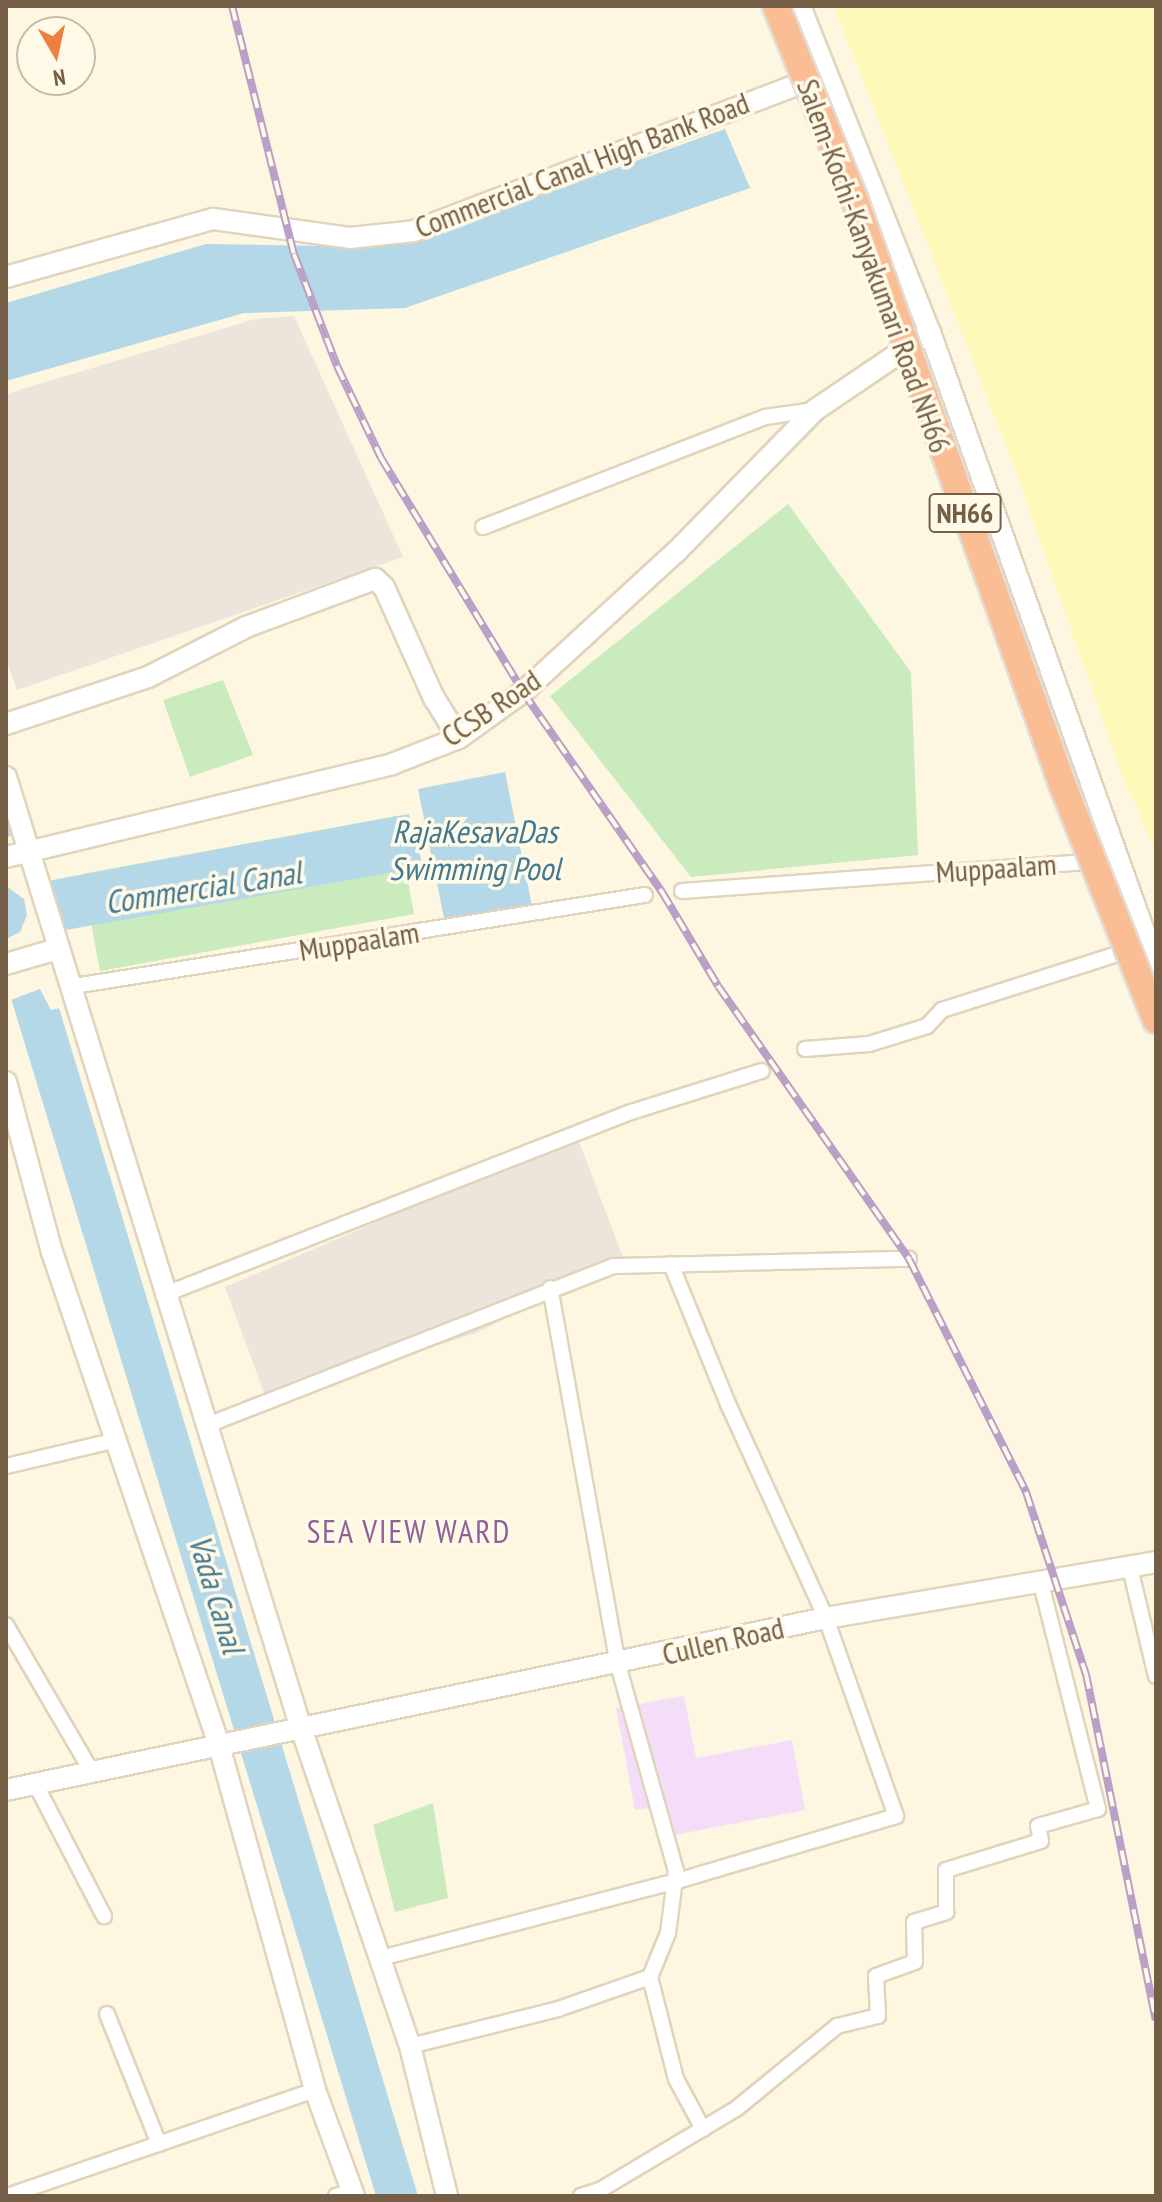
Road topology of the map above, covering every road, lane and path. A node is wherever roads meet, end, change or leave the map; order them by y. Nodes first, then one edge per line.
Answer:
1 (776, 6) edge
2 (800, 6) edge
3 (827, 74) junction
4 (6, 277) edge
5 (930, 332) junction
6 (815, 410) junction
7 (483, 527) dead end
8 (6, 724) edge
9 (459, 738) junction
10 (6, 777) edge
11 (19, 855) edge
12 (1118, 859) junction
13 (682, 891) dead end
14 (645, 895) dead end
15 (1148, 944) junction
16 (52, 945) junction
17 (6, 964) edge
18 (1156, 965) edge
19 (74, 986) junction
20 (1156, 1020) edge
21 (805, 1049) dead end
22 (762, 1071) dead end
23 (6, 1082) edge
24 (909, 1259) dead end
25 (671, 1264) junction
26 (550, 1288) junction
27 (163, 1295) junction
28 (205, 1426) junction
29 (117, 1440) junction
30 (6, 1466) edge
31 (1156, 1562) edge
32 (1130, 1568) junction
33 (1041, 1583) junction
34 (826, 1618) junction
35 (6, 1625) edge
36 (618, 1665) junction
37 (1156, 1676) edge
38 (295, 1726) junction
39 (219, 1742) junction
40 (92, 1772) junction
41 (36, 1785) junction
42 (6, 1790) edge
43 (677, 1881) junction
44 (104, 1916) dead end
45 (381, 1958) junction
46 (651, 1971) junction
47 (107, 2014) dead end
48 (410, 2046) junction
49 (315, 2090) junction
50 (703, 2129) junction
51 (159, 2144) junction
52 (38, 2192) edge
53 (347, 2194) edge
54 (7, 2196) edge
55 (447, 2196) edge
56 (581, 2196) edge

1 - 20 highway, Salem-Kochi-Kanyakumari Road NH66 / NH66, bridge
2 - 3 main road
3 - 4 main road, Commercial Canal High Bank Road
3 - 5 main road
5 - 6 main road, CCSB Road
5 - 12 main road
6 - 7 street
6 - 9 main road, CCSB Road
8 - 9 main road
9 - 11 main road, CCSB Road
10 - 11 main road
11 - 16 main road
12 - 13 street, Muppaalam
12 - 15 main road
14 - 19 street, Muppaalam
15 - 18 main road
15 - 21 street
16 - 17 main road
16 - 19 main road
19 - 27 main road
22 - 27 street
23 - 29 main road
24 - 25 street
25 - 26 street
25 - 34 street
26 - 28 street
26 - 36 street
27 - 28 main road
28 - 38 main road
29 - 30 street
29 - 39 main road
31 - 32 main road, Cullen Road
32 - 33 main road, Cullen Road
32 - 37 street
33 - 34 main road, Cullen Road
33 - 50 street
34 - 36 main road, Cullen Road
34 - 43 street
35 - 40 street
36 - 38 main road, Cullen Road
36 - 43 street
38 - 39 main road, Cullen Road
38 - 45 main road
39 - 40 main road
39 - 49 main road
40 - 41 main road
41 - 42 main road
41 - 44 street
43 - 45 street
43 - 46 street
45 - 48 main road
46 - 48 street
46 - 50 street
47 - 51 street
48 - 55 main road
49 - 51 street
49 - 53 main road
50 - 56 street
51 - 52 street
52 - 54 street

